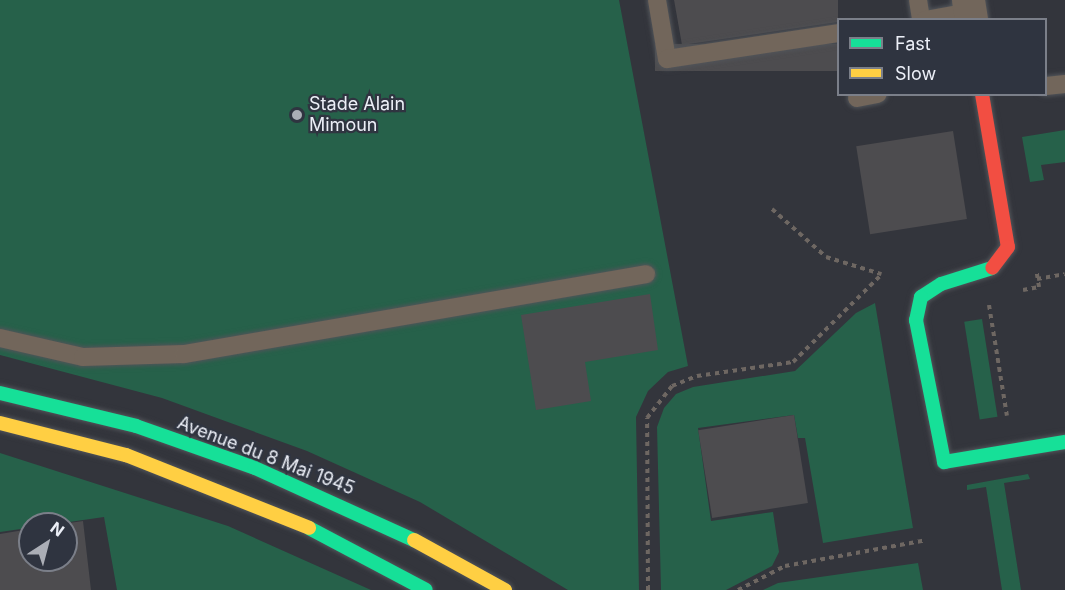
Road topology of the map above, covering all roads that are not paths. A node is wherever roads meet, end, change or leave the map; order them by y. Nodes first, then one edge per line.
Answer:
1 (657, 0) edge
2 (918, 0) edge
3 (970, 11) edge
4 (922, 18) edge
5 (933, 18) edge
6 (837, 33) edge
7 (1065, 84) edge
8 (1047, 86) edge
9 (868, 96) edge
10 (985, 96) edge
11 (857, 98) dead end
12 (646, 274) dead end
13 (0, 338) edge
14 (0, 393) edge
15 (0, 423) edge
16 (1065, 442) edge
17 (426, 590) edge
18 (505, 590) edge

1 - 6 lane
2 - 4 lane
3 - 5 lane
7 - 8 lane
9 - 11 lane
10 - 16 main road
12 - 13 lane
14 - 18 main road, Avenue du 8 Mai 1945
15 - 17 main road

